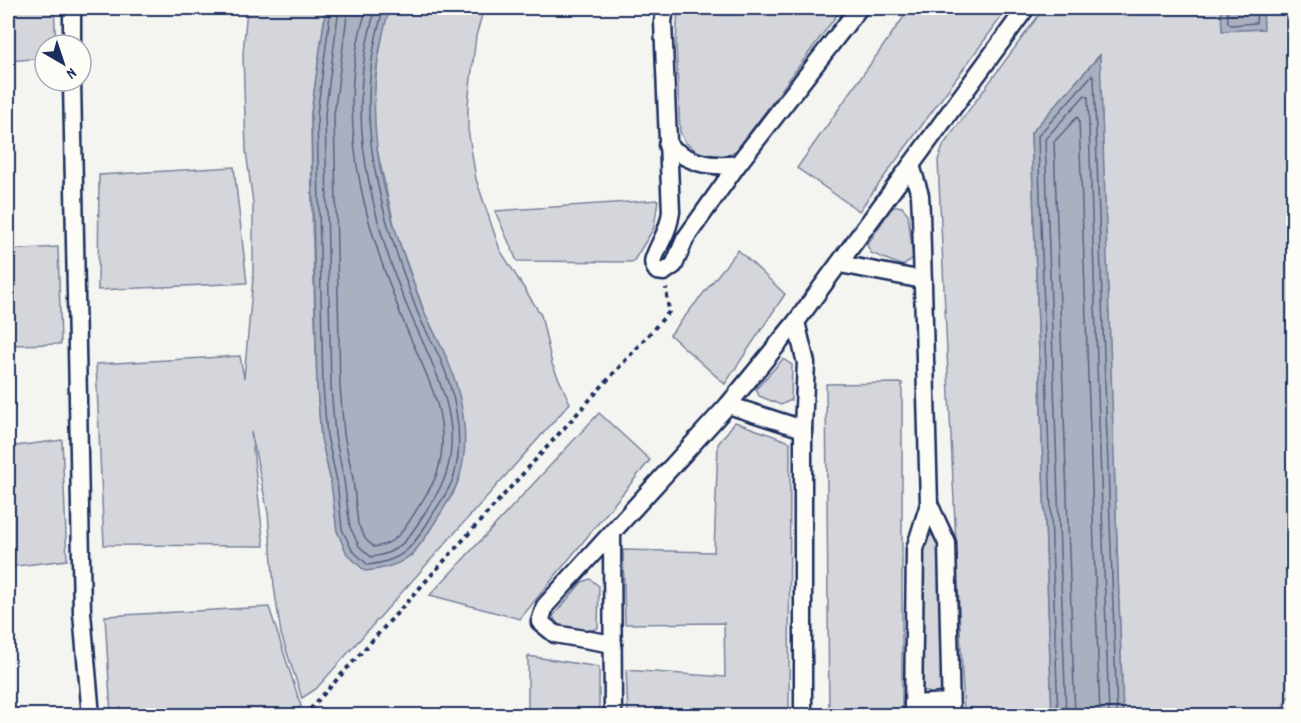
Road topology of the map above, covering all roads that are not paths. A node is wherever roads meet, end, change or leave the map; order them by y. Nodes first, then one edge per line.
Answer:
1 (72, 8) edge
2 (666, 8) edge
3 (859, 8) edge
4 (1026, 8) edge
5 (72, 33) edge
6 (72, 93) edge
7 (667, 145) junction
8 (738, 164) junction
9 (911, 165) junction
10 (840, 264) junction
11 (923, 280) junction
12 (796, 322) junction
13 (728, 405) junction
14 (803, 429) junction
15 (929, 504) junction
16 (612, 535) junction
17 (614, 644) junction
18 (951, 709) edge
19 (913, 710) edge
20 (91, 716) edge
21 (613, 716) edge
22 (803, 716) edge

1 - 5 street
2 - 7 street
3 - 8 street
4 - 9 street
6 - 20 street
7 - 8 street
7 - 8 street
9 - 10 street
9 - 11 street
10 - 11 street
10 - 12 street
11 - 15 street
12 - 13 street
12 - 14 street
13 - 14 street
13 - 16 street
14 - 22 street
15 - 18 street
15 - 19 street
16 - 17 street
16 - 17 street
17 - 21 street
18 - 19 street

